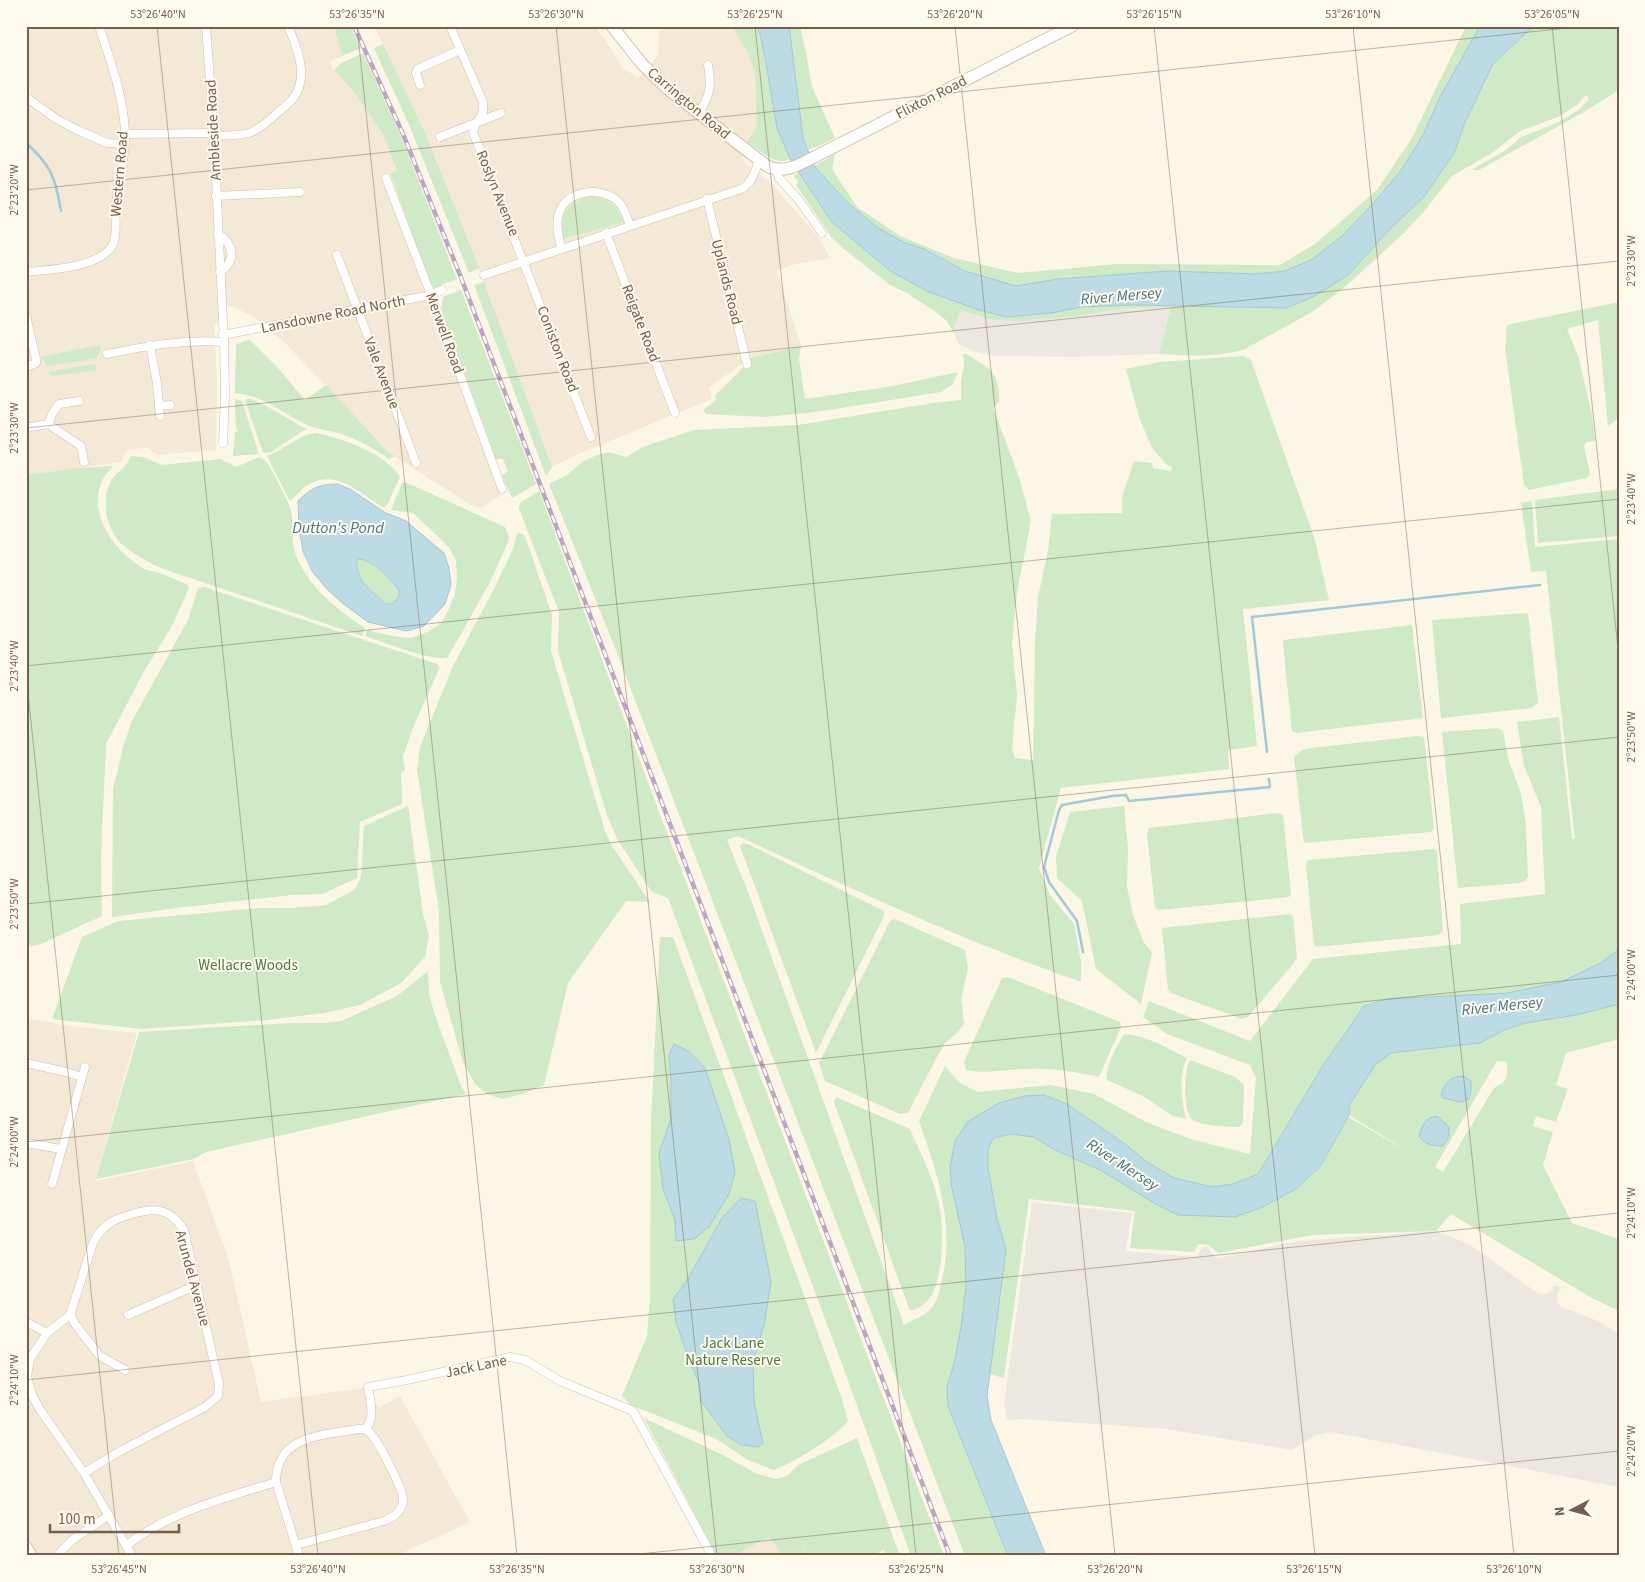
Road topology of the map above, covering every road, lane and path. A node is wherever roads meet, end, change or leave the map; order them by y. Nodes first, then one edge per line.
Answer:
1 (99, 26) edge
2 (206, 26) edge
3 (288, 26) edge
4 (450, 26) edge
5 (612, 26) edge
6 (1072, 26) edge
7 (460, 50) junction
8 (708, 65) dead end
9 (420, 85) dead end
10 (26, 97) edge
11 (501, 113) dead end
12 (698, 114) junction
13 (475, 124) junction
14 (125, 134) junction
15 (214, 134) junction
16 (440, 137) dead end
17 (124, 144) junction
18 (759, 160) junction
19 (776, 169) junction
20 (790, 169) joint
21 (386, 178) dead end
22 (300, 192) dead end
23 (216, 196) junction
24 (708, 199) junction
25 (630, 225) junction
26 (606, 233) junction
27 (822, 233) dead end
28 (218, 234) junction
29 (562, 248) junction
30 (337, 255) dead end
31 (524, 260) junction
32 (26, 272) edge
33 (220, 272) junction
34 (484, 275) dead end
35 (442, 290) dead end
36 (431, 295) junction
37 (358, 308) junction
38 (26, 316) edge
39 (224, 338) junction
40 (150, 345) junction
41 (107, 354) dead end
42 (747, 364) dead end
43 (26, 367) edge
44 (79, 401) dead end
45 (159, 406) junction
46 (170, 406) dead end
47 (676, 412) dead end
48 (160, 416) dead end
49 (48, 424) junction
50 (26, 428) edge
51 (592, 437) dead end
52 (222, 443) dead end
53 (84, 462) dead end
54 (416, 463) dead end
55 (502, 489) dead end
56 (26, 1063) edge
57 (85, 1067) dead end
58 (82, 1077) junction
59 (26, 1143) edge
60 (61, 1149) junction
61 (52, 1184) dead end
62 (197, 1285) junction
63 (70, 1314) junction
64 (133, 1315) dead end
65 (26, 1322) edge
66 (47, 1333) junction
67 (112, 1373) dead end
68 (365, 1429) junction
69 (84, 1473) junction
70 (276, 1482) junction
71 (109, 1516) junction
72 (127, 1545) junction
73 (296, 1545) junction
74 (26, 1546) edge
75 (32, 1556) edge
76 (57, 1556) edge
77 (132, 1556) edge
78 (299, 1556) edge
79 (712, 1556) edge

1 - 14 street, Western Road
2 - 15 street, Ambleside Road
3 - 15 street
4 - 7 street
5 - 12 main road, Carrington Road
6 - 20 main road, Flixton Road
7 - 9 street
7 - 13 street
8 - 12 street
10 - 17 street
11 - 13 street
12 - 18 main road, Carrington Road
13 - 16 street
13 - 31 street, Roslyn Avenue
14 - 15 street
14 - 17 street, Western Road
15 - 23 street, Ambleside Road
17 - 32 street, Western Road
18 - 19 main road, Carrington Road
18 - 24 street
19 - 20 main road, Carrington Road
19 - 27 street, Carrington Road
21 - 36 street, Merwell Road
22 - 23 street
23 - 28 street, Ambleside Road
24 - 25 street
24 - 42 street, Uplands Road
25 - 26 street
25 - 29 street
26 - 29 street
26 - 47 street, Reigate Road
28 - 33 street, Ambleside Road
28 - 33 street, Ambleside Road
29 - 31 street
30 - 37 street, Vale Avenue
31 - 34 street
31 - 51 street, Coniston Road
33 - 39 street, Ambleside Road
35 - 36 street, Lansdowne Road North
36 - 37 street, Lansdowne Road North
36 - 55 street, Merwell Road
37 - 39 street, Lansdowne Road North
37 - 54 street, Vale Avenue
38 - 43 street
39 - 40 street, Lansdowne Road North
39 - 52 street, Ambleside Road
40 - 41 street, Lansdowne Road North
40 - 45 street
44 - 49 street
45 - 46 street
45 - 48 street
49 - 50 street
49 - 53 street
56 - 58 street
57 - 58 street
58 - 60 street
59 - 60 street
60 - 61 street
62 - 63 street, Arundel Avenue
62 - 64 street
62 - 69 street, Arundel Avenue
63 - 66 street
63 - 67 street
65 - 66 street
66 - 69 street
68 - 70 street
68 - 73 street
68 - 79 street, Jack Lane
69 - 71 street
70 - 72 street
70 - 73 street
71 - 72 street
71 - 76 street
72 - 77 street
73 - 78 street
74 - 75 street

